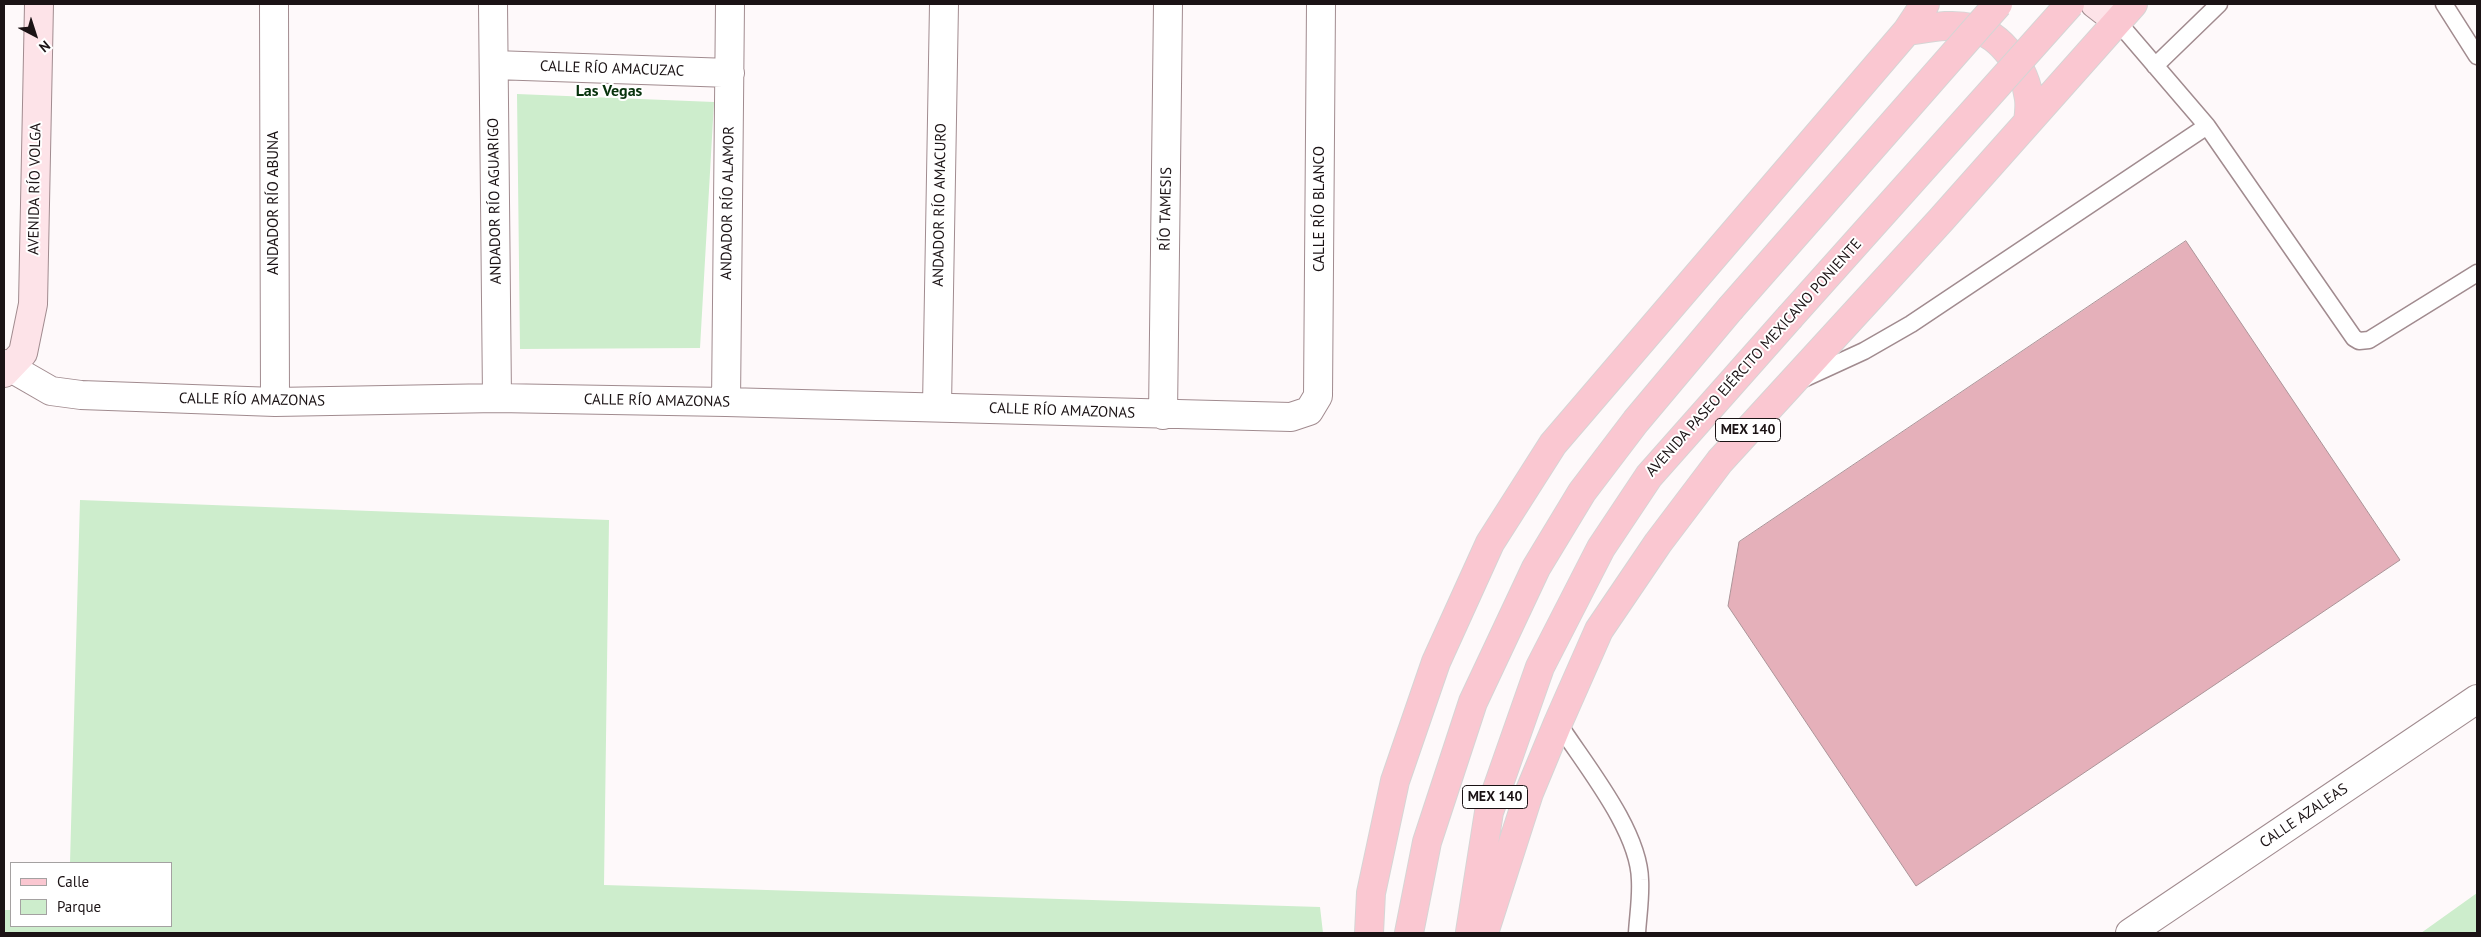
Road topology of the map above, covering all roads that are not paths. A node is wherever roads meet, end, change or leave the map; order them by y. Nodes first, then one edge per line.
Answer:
1 (39, 4) edge
2 (274, 4) edge
3 (494, 4) edge
4 (730, 4) edge
5 (944, 4) edge
6 (1168, 4) edge
7 (1321, 4) edge
8 (1998, 4) edge
9 (2070, 4) edge
10 (2095, 4) edge
11 (2219, 4) edge
12 (2444, 4) edge
13 (1918, 12) edge
14 (2125, 12) edge
15 (2477, 56) edge
16 (494, 65) junction
17 (2155, 66) junction
18 (730, 74) junction
19 (2028, 122) junction
20 (2207, 126) junction
21 (2477, 273) edge
22 (6, 369) edge
23 (1789, 385) junction
24 (497, 398) junction
25 (275, 402) junction
26 (726, 402) junction
27 (937, 406) junction
28 (1308, 411) joint
29 (1163, 415) junction
30 (2477, 699) edge
31 (1558, 723) junction
32 (1369, 933) edge
33 (1409, 933) edge
34 (1470, 933) edge
35 (1484, 933) edge
36 (1637, 933) edge
37 (2130, 933) edge

1 - 22 street, AVENIDA RÍO VOLGA
2 - 25 street, ANDADOR RÍO ABUNA
3 - 16 street, ANDADOR RÍO AGUARIGO
4 - 18 street, ANDADOR RÍO ALAMOR
5 - 27 street, ANDADOR RÍO AMACURO
6 - 29 street, RÍO TAMESIS
7 - 28 street, CALLE RÍO BLANCO
8 - 33 main road, MEX 140, bridge
9 - 34 main road, AVENIDA PASEO EJÉRCITO MEXICANO PONIENTE / MEX 140, bridge
10 - 14 street
11 - 17 lane
12 - 15 lane
13 - 19 main road
13 - 32 main road
14 - 17 lane
14 - 19 main road, MEX 140
16 - 18 street, CALLE RÍO AMACUZAC
16 - 24 street, ANDADOR RÍO AGUARIGO
17 - 20 lane
18 - 26 street, ANDADOR RÍO ALAMOR
19 - 23 main road, MEX 140
20 - 21 lane
20 - 23 lane
22 - 25 street, CALLE RÍO AMAZONAS
23 - 31 main road, MEX 140
24 - 25 street, CALLE RÍO AMAZONAS
24 - 26 street, CALLE RÍO AMAZONAS
26 - 27 street, CALLE RÍO AMAZONAS
27 - 29 street, CALLE RÍO AMAZONAS
28 - 29 street, CALLE RÍO AMAZONAS
30 - 37 street, CALLE AZALEAS
31 - 35 main road, MEX 140
31 - 36 lane

